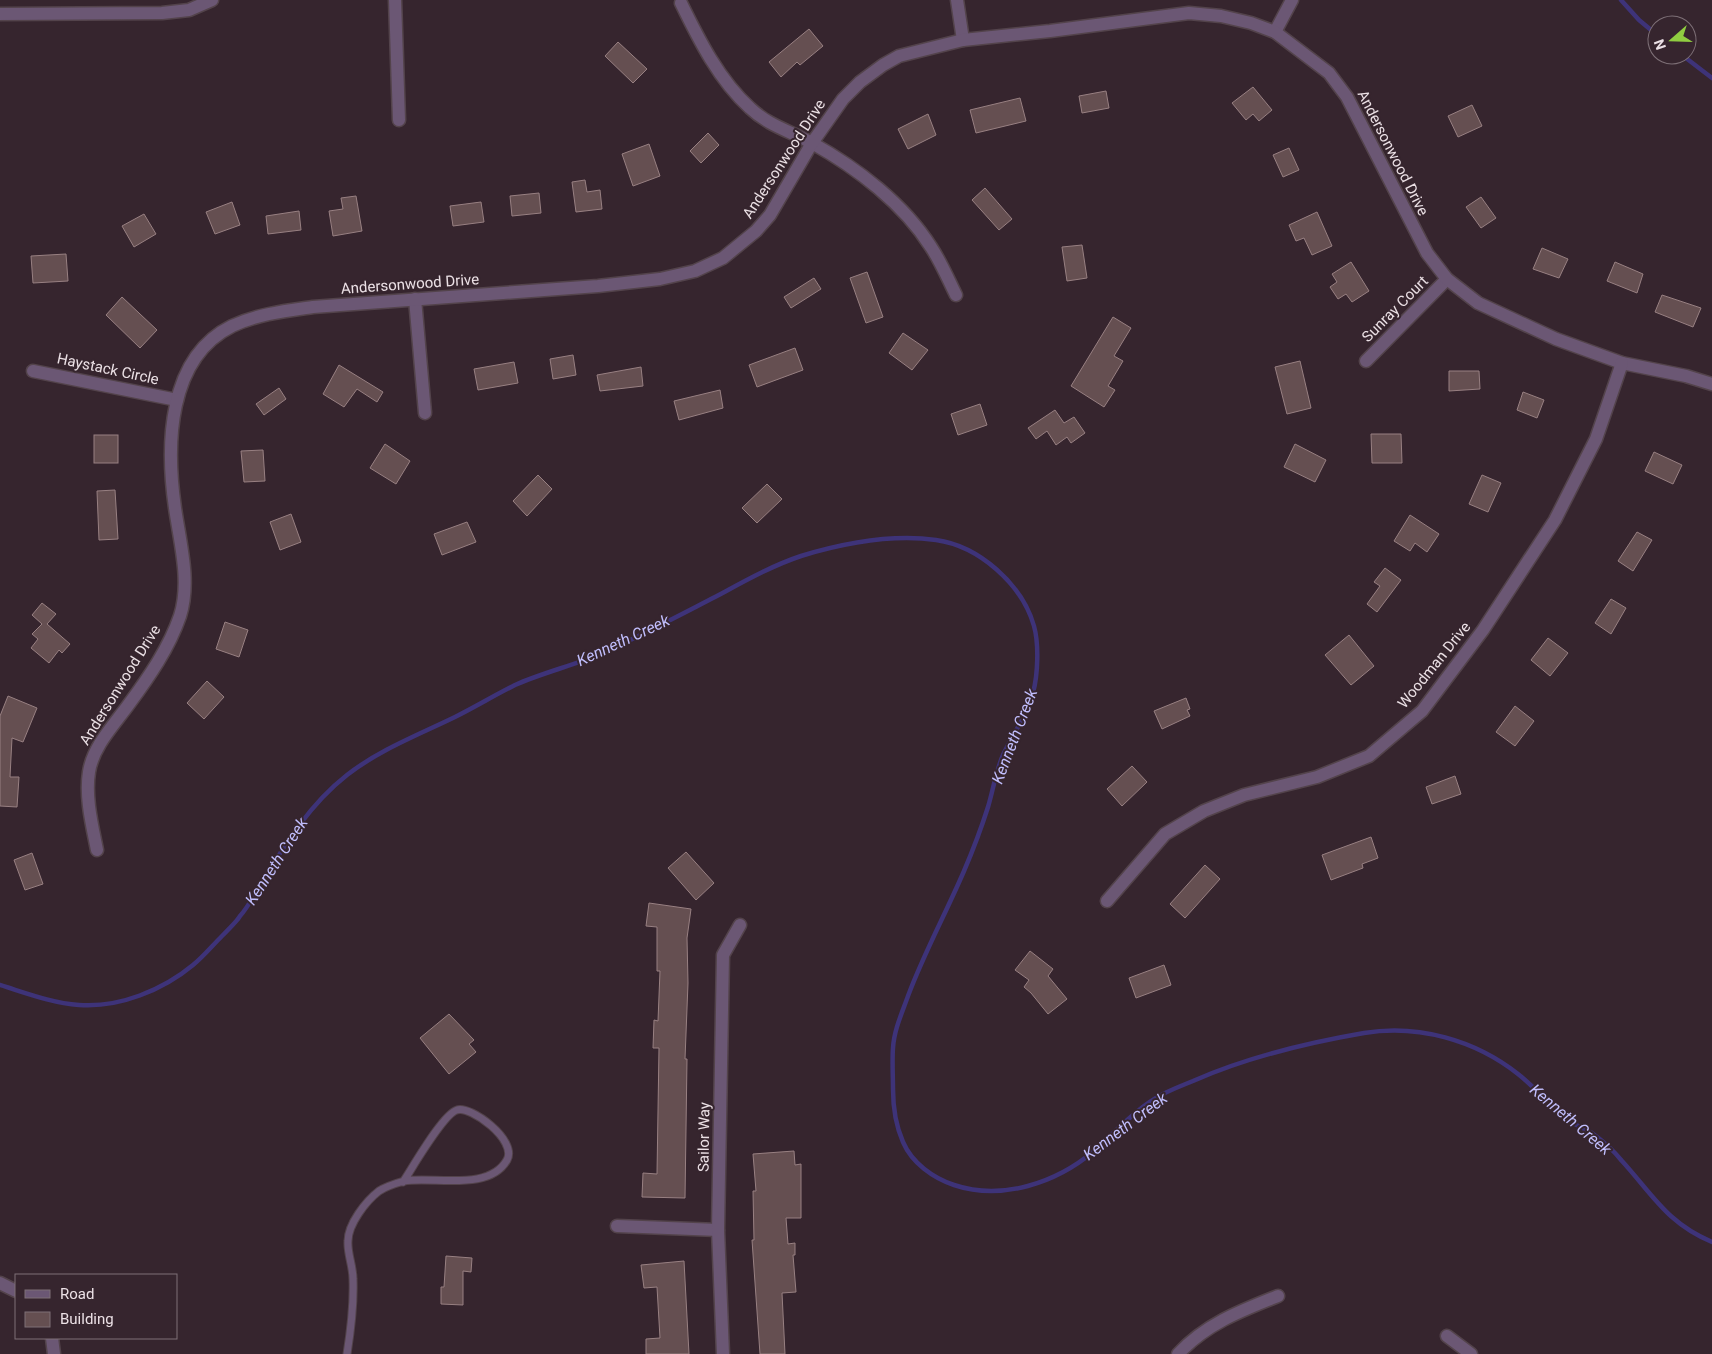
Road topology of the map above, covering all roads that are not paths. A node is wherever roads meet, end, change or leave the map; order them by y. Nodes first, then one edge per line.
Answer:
1 (212, 0) edge
2 (395, 0) edge
3 (957, 0) edge
4 (1292, 0) edge
5 (681, 3) dead end
6 (0, 14) edge
7 (1274, 32) junction
8 (963, 40) junction
9 (399, 120) dead end
10 (812, 143) junction
11 (1447, 279) junction
12 (956, 295) dead end
13 (415, 300) junction
14 (1366, 361) dead end
15 (1622, 364) junction
16 (32, 371) dead end
17 (1712, 384) edge
18 (177, 400) junction
19 (425, 413) dead end
20 (98, 850) dead end
21 (1107, 901) dead end
22 (740, 925) dead end
23 (403, 1182) junction
24 (617, 1226) dead end
25 (718, 1230) junction
26 (0, 1283) edge
27 (15, 1290) edge
28 (1278, 1296) dead end
29 (1447, 1336) dead end
30 (52, 1339) edge
31 (54, 1354) edge
32 (347, 1354) edge
33 (723, 1354) edge
34 (1178, 1354) edge
35 (1471, 1354) edge

1 - 6 street
2 - 9 street
3 - 8 street
4 - 7 street
5 - 10 street
7 - 8 street, Andersonwood Drive
7 - 11 street, Andersonwood Drive
8 - 10 street, Andersonwood Drive
10 - 12 street
10 - 13 street, Andersonwood Drive
11 - 14 street, Sunray Court
11 - 15 street, Andersonwood Drive
13 - 18 street, Andersonwood Drive
13 - 19 street
15 - 17 street, Andersonwood Drive
15 - 21 street, Woodman Drive
16 - 18 street, Haystack Circle
18 - 20 street, Andersonwood Drive
22 - 25 street, Sailor Way
23 - 23 lane
23 - 32 lane
24 - 25 street
25 - 33 street, Sailor Way
26 - 27 street
28 - 34 street
29 - 35 street
30 - 31 street

